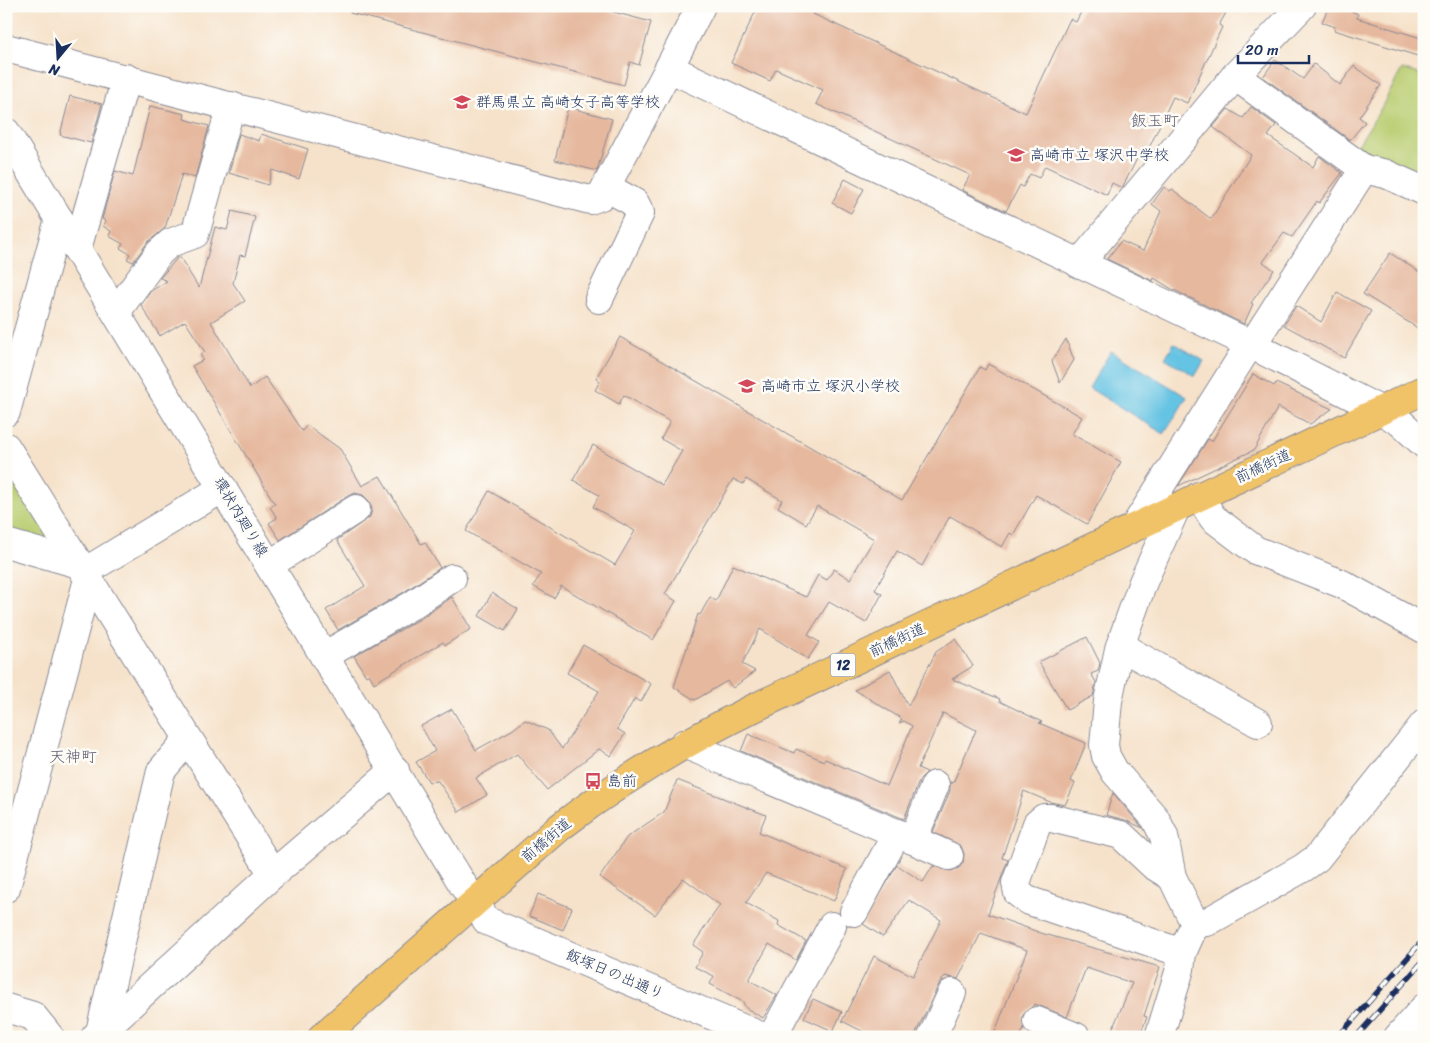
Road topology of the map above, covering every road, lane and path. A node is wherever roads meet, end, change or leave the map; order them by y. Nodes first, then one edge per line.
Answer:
1 (702, 6) edge
2 (1302, 6) edge
3 (6, 48) edge
4 (669, 68) junction
5 (1235, 76) junction
6 (126, 78) junction
7 (231, 106) junction
8 (6, 132) edge
9 (1364, 169) junction
10 (606, 187) junction
11 (1424, 191) edge
12 (59, 219) junction
13 (76, 249) junction
14 (1079, 264) junction
15 (599, 299) dead end
16 (117, 311) junction
17 (1251, 344) junction
18 (1424, 390) edge
19 (1380, 410) junction
20 (6, 412) edge
21 (1424, 444) edge
22 (6, 447) edge
23 (223, 488) junction
24 (1188, 502) junction
25 (356, 509) dead end
26 (1135, 526) junction
27 (6, 543) edge
28 (269, 564) junction
29 (84, 571) junction
30 (452, 578) dead end
31 (1424, 629) edge
32 (1120, 646) junction
33 (324, 656) junction
34 (1258, 724) dead end
35 (1424, 724) edge
36 (188, 739) junction
37 (684, 744) junction
38 (395, 770) junction
39 (935, 785) dead end
40 (905, 837) junction
41 (948, 856) dead end
42 (273, 874) junction
43 (1172, 877) junction
44 (6, 888) edge
45 (475, 902) junction
46 (1195, 924) junction
47 (1182, 953) junction
48 (952, 993) dead end
49 (6, 1008) edge
50 (1424, 1008) edge
51 (1037, 1021) dead end
52 (98, 1034) edge
53 (50, 1037) edge
54 (322, 1037) edge
55 (763, 1037) edge
56 (772, 1037) edge
57 (932, 1037) edge
58 (1076, 1037) edge
59 (1159, 1037) edge
60 (1398, 1037) edge

1 - 4 street
2 - 5 street
3 - 6 street
4 - 10 street
4 - 14 street
5 - 9 street
5 - 14 street
6 - 7 street
6 - 13 street
7 - 10 street
7 - 16 street
8 - 12 street, 環状内廻り線
9 - 11 street
9 - 17 street
10 - 15 street
12 - 13 street, 環状内廻り線
12 - 20 street
13 - 16 street, 環状内廻り線
14 - 17 street
16 - 23 street, 環状内廻り線
17 - 19 street
17 - 26 street
18 - 19 main road, 前橋街道 / 12
19 - 21 street
19 - 24 main road, 前橋街道 / 12
22 - 29 street
23 - 28 street, 環状内廻り線
23 - 29 street
24 - 26 main road, 前橋街道 / 12
24 - 31 street
24 - 32 street
25 - 28 street
26 - 37 main road, 前橋街道 / 12
27 - 29 street
28 - 33 street, 環状内廻り線
29 - 36 street
29 - 44 street
30 - 33 street
32 - 34 street
32 - 43 street
33 - 38 street, 環状内廻り線
35 - 46 street
36 - 42 street
36 - 52 street
37 - 40 street
37 - 45 main road, 前橋街道 / 12
38 - 42 street
38 - 45 street, 環状内廻り線
39 - 40 street
40 - 41 street
40 - 56 street
42 - 52 street
43 - 46 street
43 - 47 street
45 - 54 main road, 前橋街道 / 12
45 - 55 street, 飯塚日の出通り
46 - 47 street
47 - 59 street
48 - 57 street
49 - 53 street
50 - 60 street
51 - 58 street

